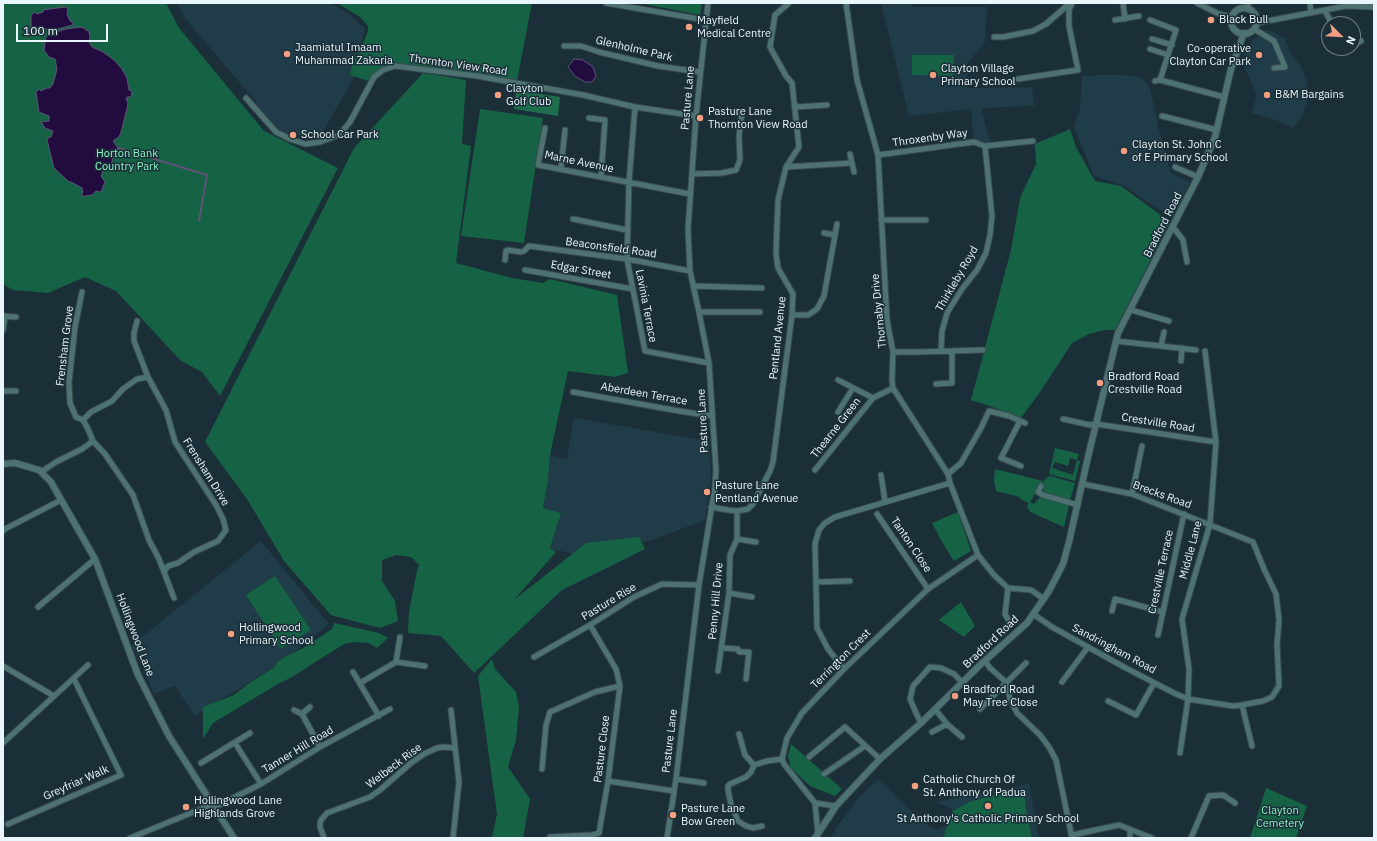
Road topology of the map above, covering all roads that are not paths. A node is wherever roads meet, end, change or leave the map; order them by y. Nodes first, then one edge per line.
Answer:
1 (606, 3) edge
2 (708, 3) edge
3 (789, 3) edge
4 (846, 3) edge
5 (1071, 3) edge
6 (1123, 3) edge
7 (1197, 3) edge
8 (1310, 3) edge
9 (1346, 4) edge
10 (633, 5) edge
11 (1248, 6) edge
12 (1374, 7) edge
13 (1325, 11) junction
14 (1312, 14) junction
15 (1140, 16) dead end
16 (1328, 16) edge
17 (1232, 17) junction
18 (1125, 19) junction
19 (706, 20) junction
20 (1115, 20) dead end
21 (1150, 20) dead end
22 (1255, 26) junction
23 (1244, 33) junction
24 (994, 37) dead end
25 (1152, 39) dead end
26 (1172, 45) junction
27 (564, 46) dead end
28 (1150, 49) dead end
29 (1168, 55) junction
30 (1274, 68) dead end
31 (700, 72) junction
32 (1018, 80) dead end
33 (1224, 97) junction
34 (246, 98) dead end
35 (827, 105) dead end
36 (635, 107) junction
37 (795, 107) junction
38 (742, 112) dead end
39 (696, 116) junction
40 (1162, 116) dead end
41 (589, 118) dead end
42 (544, 128) dead end
43 (565, 130) dead end
44 (1217, 130) junction
45 (1033, 141) dead end
46 (985, 146) junction
47 (850, 154) dead end
48 (878, 155) junction
49 (852, 163) junction
50 (1175, 167) dead end
51 (560, 168) junction
52 (786, 168) junction
53 (854, 172) dead end
54 (692, 174) junction
55 (601, 177) junction
56 (1198, 177) junction
57 (629, 182) junction
58 (690, 194) junction
59 (573, 219) dead end
60 (881, 220) junction
61 (926, 220) dead end
62 (837, 224) dead end
63 (1173, 226) junction
64 (627, 230) junction
65 (824, 233) dead end
66 (835, 235) junction
67 (627, 259) junction
68 (505, 260) dead end
69 (1187, 262) dead end
70 (525, 270) dead end
71 (690, 271) junction
72 (694, 286) junction
73 (762, 288) dead end
74 (633, 289) junction
75 (82, 292) dead end
76 (1131, 310) junction
77 (700, 312) junction
78 (760, 312) dead end
79 (792, 315) junction
80 (4, 316) edge
81 (16, 317) dead end
82 (1169, 320) dead end
83 (137, 321) dead end
84 (3, 330) edge
85 (1164, 332) dead end
86 (1116, 342) junction
87 (1161, 346) junction
88 (1182, 348) junction
89 (983, 350) dead end
90 (1196, 350) dead end
91 (941, 351) junction
92 (952, 351) junction
93 (1205, 351) dead end
94 (893, 352) junction
95 (1181, 361) dead end
96 (709, 363) junction
97 (148, 377) junction
98 (838, 380) dead end
99 (936, 384) dead end
100 (853, 388) junction
101 (893, 388) junction
102 (3, 391) edge
103 (16, 391) dead end
104 (573, 392) dead end
105 (873, 398) junction
106 (838, 412) dead end
107 (712, 416) junction
108 (1063, 419) dead end
109 (82, 420) junction
110 (1096, 424) junction
111 (93, 441) junction
112 (1216, 442) junction
113 (1142, 446) dead end
114 (3, 464) edge
115 (1021, 466) dead end
116 (815, 470) dead end
117 (41, 472) junction
118 (948, 474) junction
119 (881, 475) dead end
120 (950, 482) junction
121 (1083, 484) junction
122 (1041, 486) dead end
123 (1038, 492) junction
124 (1132, 494) junction
125 (1035, 498) dead end
126 (61, 500) junction
127 (885, 501) junction
128 (1078, 505) junction
129 (711, 507) junction
130 (737, 511) junction
131 (877, 514) dead end
132 (1184, 514) junction
133 (1210, 524) junction
134 (4, 528) edge
135 (737, 539) junction
136 (756, 542) dead end
137 (978, 555) junction
138 (95, 559) junction
139 (164, 572) junction
140 (850, 581) dead end
141 (816, 582) junction
142 (699, 585) junction
143 (928, 588) junction
144 (1008, 588) junction
145 (729, 593) junction
146 (752, 597) dead end
147 (174, 598) dead end
148 (1044, 599) junction
149 (38, 607) dead end
150 (1112, 611) dead end
151 (1163, 612) junction
152 (1033, 614) junction
153 (1010, 623) dead end
154 (590, 625) junction
155 (1158, 635) dead end
156 (400, 636) dead end
157 (1088, 647) junction
158 (722, 648) junction
159 (534, 657) dead end
160 (985, 661) junction
161 (396, 662) junction
162 (1026, 663) dead end
163 (88, 665) dead end
164 (3, 666) edge
165 (425, 666) dead end
166 (844, 669) junction
167 (718, 671) dead end
168 (353, 672) dead end
169 (746, 678) dead end
170 (74, 679) junction
171 (1062, 682) dead end
172 (1154, 682) junction
173 (360, 683) junction
174 (963, 683) junction
175 (1007, 683) junction
176 (620, 686) junction
177 (54, 696) junction
178 (1188, 699) junction
179 (1108, 701) dead end
180 (1242, 705) junction
181 (310, 708) dead end
182 (390, 709) dead end
183 (935, 709) junction
184 (980, 709) dead end
185 (294, 710) dead end
186 (452, 710) dead end
187 (302, 714) junction
188 (379, 716) junction
189 (921, 723) junction
190 (947, 724) junction
191 (932, 732) dead end
192 (250, 733) dead end
193 (739, 734) dead end
194 (962, 737) dead end
195 (3, 743) edge
196 (235, 743) junction
197 (864, 746) junction
198 (1252, 746) dead end
199 (320, 747) junction
200 (455, 748) junction
201 (1180, 753) dead end
202 (809, 757) dead end
203 (782, 759) junction
204 (880, 759) junction
205 (201, 763) dead end
206 (754, 765) junction
207 (542, 769) dead end
208 (824, 774) dead end
209 (676, 779) junction
210 (608, 781) junction
211 (704, 783) dead end
212 (261, 784) junction
213 (674, 791) junction
214 (815, 803) junction
215 (1235, 803) dead end
216 (214, 806) junction
217 (836, 806) junction
218 (8, 824) dead end
219 (762, 826) dead end
220 (1130, 830) junction
221 (817, 836) edge
222 (1072, 836) edge
223 (550, 837) dead end
224 (130, 838) edge
225 (234, 838) edge
226 (324, 838) edge
227 (453, 838) edge
228 (667, 838) edge
229 (1130, 838) edge
230 (1152, 838) edge
231 (1191, 838) edge

1 - 10 street
2 - 19 street, Pasture Lane
3 - 37 street, Pentland Avenue
4 - 48 street, Thornaby Drive
5 - 24 street
5 - 32 street
6 - 18 street
7 - 17 street
8 - 14 street
9 - 12 street
9 - 13 street
10 - 19 street
11 - 17 street
11 - 22 street
13 - 14 street
13 - 16 street
14 - 22 street
15 - 18 street
17 - 23 street
18 - 20 street
19 - 31 street, Pasture Lane
21 - 26 street
22 - 23 street
22 - 30 street
23 - 33 street, Bradford Road
25 - 26 street
26 - 29 street
27 - 31 street, Glenholme Park
28 - 29 street
29 - 33 street
31 - 39 street, Pasture Lane
33 - 44 street, Bradford Road
34 - 36 street, Thornton View Road
35 - 37 street
36 - 39 street, Thornton View Road
36 - 57 street, Lavinia Terrace
37 - 52 street, Pentland Avenue
38 - 54 street
39 - 54 street, Pasture Lane
40 - 44 street
41 - 55 street
42 - 51 street, Marne Avenue
43 - 51 street
44 - 56 street, Bradford Road
45 - 46 street, Throxenby Way
46 - 48 street, Throxenby Way
46 - 91 street, Thirkleby Royd
47 - 49 street
48 - 60 street, Thornaby Drive
49 - 52 street
49 - 53 street
50 - 56 street
51 - 55 street, Marne Avenue
52 - 79 street, Pentland Avenue
54 - 58 street, Pasture Lane
55 - 57 street, Marne Avenue
56 - 63 street, Bradford Road
57 - 58 street, Marne Avenue
57 - 64 street, Lavinia Terrace
58 - 71 street, Pasture Lane
59 - 64 street
60 - 61 street
60 - 94 street, Thornaby Drive
62 - 66 street
63 - 69 street
63 - 76 street, Bradford Road
64 - 67 street, Lavinia Terrace
65 - 66 street
66 - 79 street
67 - 68 street, Beaconsfield Road
67 - 71 street, Beaconsfield Road
67 - 74 street, Lavinia Terrace
70 - 74 street, Edgar Street
71 - 72 street, Pasture Lane
72 - 73 street
72 - 77 street, Pasture Lane
74 - 96 street, Lavinia Terrace
75 - 109 street, Frensham Grove
76 - 82 street
76 - 86 street, Bradford Road
77 - 78 street
77 - 96 street, Pasture Lane
79 - 130 street, Pentland Avenue
80 - 81 street
80 - 84 street
83 - 97 street
85 - 87 street
86 - 87 street
86 - 110 street, Bradford Road
87 - 88 street
88 - 90 street
88 - 95 street
89 - 92 street
91 - 92 street
91 - 94 street
92 - 99 street
93 - 112 street, Middle Lane
94 - 101 street, Thornaby Drive
96 - 107 street, Pasture Lane
97 - 109 street
97 - 139 street, Frensham Drive
98 - 100 street
100 - 105 street
100 - 106 street
101 - 105 street, Thearne Green
101 - 118 street
102 - 103 street
104 - 107 street, Aberdeen Terrace
105 - 116 street, Thearne Green
107 - 129 street, Pasture Lane
108 - 110 street
109 - 111 street, Frensham Grove
110 - 112 street, Crestville Road
110 - 121 street, Bradford Road
111 - 117 street
111 - 139 street
112 - 133 street, Middle Lane
113 - 124 street
114 - 117 street, Hollingwood Lane
115 - 118 street
117 - 126 street, Hollingwood Lane
118 - 120 street
119 - 127 street
120 - 127 street
120 - 137 street
121 - 124 street, Brecks Road
121 - 128 street, Bradford Road
122 - 123 street
123 - 125 street
123 - 128 street
124 - 132 street, Brecks Road
126 - 134 street
126 - 138 street, Hollingwood Lane
127 - 141 street
128 - 148 street, Bradford Road
129 - 130 street
129 - 142 street, Pasture Lane
130 - 135 street, Penny Hill Drive
131 - 143 street, Tanton Close
132 - 133 street, Brecks Road
132 - 151 street, Crestville Terrace
133 - 178 street, Middle Lane
133 - 180 street, Brecks Road
135 - 136 street
135 - 145 street, Penny Hill Drive
137 - 143 street, Terrington Crest
137 - 144 street
138 - 149 street
138 - 216 street, Hollingwood Lane
139 - 147 street
140 - 141 street
141 - 166 street
142 - 154 street, Pasture Rise
142 - 209 street, Pasture Lane
143 - 166 street, Terrington Crest
144 - 148 street
144 - 153 street
145 - 146 street
145 - 158 street, Penny Hill Drive
148 - 152 street, Bradford Road
150 - 151 street
151 - 155 street, Crestville Terrace
152 - 157 street, Sandringham Road
152 - 160 street, Bradford Road
154 - 159 street, Pasture Rise
154 - 176 street, Pasture Close
156 - 161 street
157 - 171 street
157 - 172 street, Sandringham Road
158 - 167 street, Penny Hill Drive
158 - 169 street
160 - 174 street, Bradford Road
160 - 175 street
161 - 165 street
161 - 173 street
162 - 175 street
163 - 170 street
164 - 177 street
166 - 203 street, Terrington Crest
168 - 173 street
170 - 177 street
170 - 218 street, Greyfriar Walk
172 - 178 street, Sandringham Road
172 - 179 street
173 - 188 street
174 - 183 street, Bradford Road
174 - 189 street, Bradford Road
175 - 184 street
175 - 222 street
176 - 207 street
176 - 210 street, Pasture Close
177 - 195 street
178 - 180 street, Sandringham Road
178 - 201 street, Middle Lane
180 - 198 street
181 - 187 street
182 - 188 street, Tanner Hill Road
183 - 189 street, Bradford Road
183 - 190 street
185 - 187 street
186 - 200 street
187 - 199 street
188 - 199 street, Tanner Hill Road
189 - 204 street, Bradford Road
190 - 191 street
190 - 194 street
192 - 196 street
193 - 206 street
196 - 205 street
196 - 212 street
197 - 202 street
197 - 204 street
197 - 208 street
199 - 212 street, Tanner Hill Road
200 - 226 street, Welbeck Rise
200 - 227 street
203 - 206 street
203 - 214 street
204 - 217 street, Bradford Road
206 - 219 street
209 - 211 street
209 - 213 street, Pasture Lane
210 - 213 street
210 - 223 street, Pasture Close
212 - 216 street, Tanner Hill Road
213 - 228 street, Pasture Lane
214 - 217 street
214 - 221 street
215 - 231 street
216 - 224 street, Tanner Hill Road
216 - 225 street, Hollingwood Lane
217 - 221 street, Bradford Road
220 - 222 street
220 - 229 street
220 - 230 street

